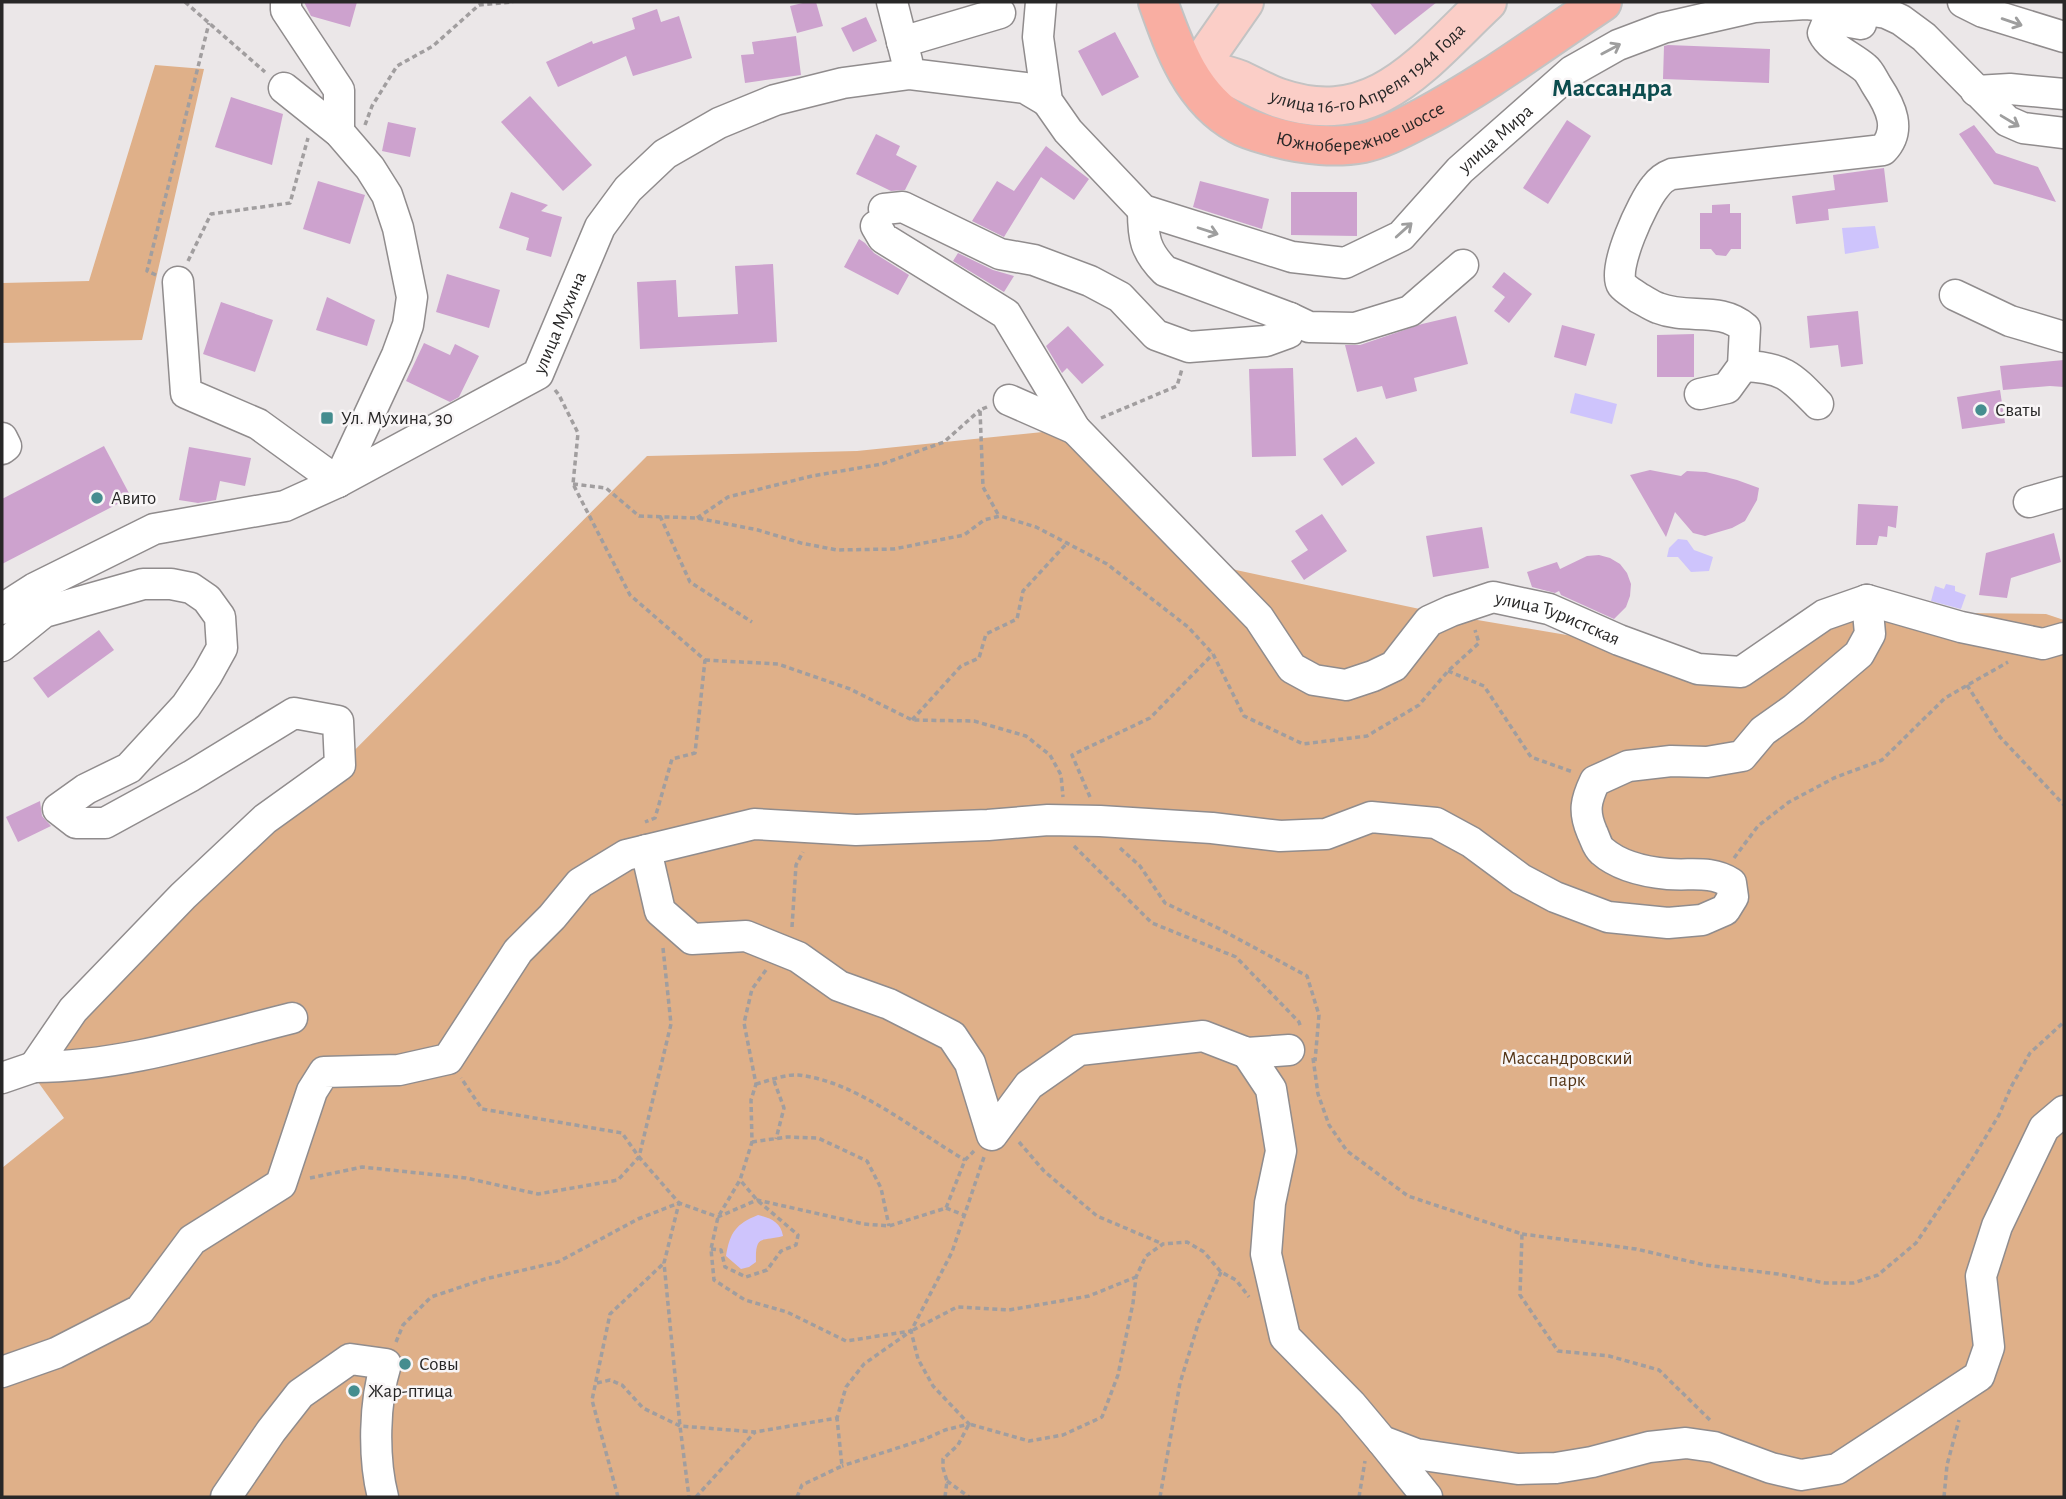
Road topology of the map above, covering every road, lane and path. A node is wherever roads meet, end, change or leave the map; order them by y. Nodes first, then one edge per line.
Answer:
1 (185, 2) edge
2 (286, 2) edge
3 (513, 2) edge
4 (892, 2) edge
5 (1041, 2) edge
6 (1158, 2) edge
7 (1170, 2) edge
8 (1244, 2) edge
9 (1487, 2) edge
10 (1569, 2) edge
11 (1602, 2) edge
12 (1963, 2) edge
13 (1000, 13) dead end
14 (209, 23) junction
15 (1924, 37) junction
16 (2064, 37) edge
17 (902, 43) junction
18 (1198, 68) junction
19 (910, 75) junction
20 (284, 88) joint
21 (1976, 91) junction
22 (2064, 94) edge
23 (1047, 101) junction
24 (315, 113) junction
25 (2064, 133) edge
26 (347, 141) junction
27 (1143, 210) junction
28 (1463, 265) dead end
29 (147, 271) dead end
30 (178, 282) joint
31 (1955, 295) dead end
32 (1290, 318) junction
33 (2064, 337) edge
34 (1189, 347) junction
35 (1743, 366) junction
36 (538, 374) junction
37 (1700, 394) dead end
38 (1009, 400) joint
39 (1818, 404) dead end
40 (979, 410) junction
41 (1074, 429) junction
42 (2, 438) edge
43 (2, 449) edge
44 (338, 482) junction
45 (573, 484) junction
46 (2064, 492) edge
47 (2029, 502) dead end
48 (660, 516) junction
49 (1000, 516) junction
50 (697, 518) junction
51 (40, 600) junction
52 (1867, 600) junction
53 (2, 609) edge
54 (752, 622) dead end
55 (2054, 641) edge
56 (2, 646) edge
57 (1213, 654) dead end
58 (705, 660) junction
59 (1448, 671) dead end
60 (1967, 685) junction
61 (912, 720) junction
62 (1595, 780) junction
63 (2064, 805) edge
64 (1048, 820) junction
65 (1100, 821) junction
66 (807, 846) dead end
67 (636, 853) junction
68 (1721, 877) junction
69 (660, 911) junction
70 (789, 943) junction
71 (292, 1018) dead end
72 (2064, 1022) edge
73 (1304, 1050) junction
74 (1247, 1053) junction
75 (449, 1059) junction
76 (34, 1067) junction
77 (2, 1078) edge
78 (774, 1080) junction
79 (755, 1084) junction
80 (2064, 1111) edge
81 (997, 1128) junction
82 (776, 1139) junction
83 (752, 1142) junction
84 (639, 1157) junction
85 (965, 1160) junction
86 (740, 1180) junction
87 (281, 1184) junction
88 (757, 1200) junction
89 (679, 1203) junction
90 (946, 1208) junction
91 (965, 1216) junction
92 (718, 1217) junction
93 (889, 1226) junction
94 (1522, 1234) junction
95 (1163, 1244) junction
96 (711, 1249) junction
97 (664, 1264) junction
98 (1221, 1272) junction
99 (1136, 1277) junction
100 (1251, 1300) dead end
101 (911, 1331) junction
102 (386, 1364) junction
103 (2, 1371) edge
104 (1979, 1376) junction
105 (597, 1383) junction
106 (837, 1418) junction
107 (1712, 1422) dead end
108 (970, 1424) junction
109 (680, 1426) junction
110 (755, 1432) junction
111 (1382, 1441) junction
112 (842, 1466) junction
113 (947, 1481) junction
114 (226, 1497) edge
115 (383, 1497) edge
116 (618, 1497) edge
117 (689, 1497) edge
118 (696, 1497) edge
119 (797, 1497) edge
120 (945, 1497) edge
121 (969, 1497) edge
122 (1160, 1497) edge
123 (1427, 1497) edge
124 (1944, 1497) edge

1 - 14 path
2 - 26 street
3 - 26 path
4 - 17 street
5 - 23 street, улица Мира
6 - 11 highway, Южнобережное шоссе
7 - 18 highway, Южнобережное шоссе
8 - 18 main road
9 - 18 main road, улица 16-го Апреля 1944 Года
10 - 18 highway, Южнобережное шоссе
12 -> 16 street
13 - 17 street
14 - 20 path
14 - 29 path
15 - 21 street, улица Мира
27 -> 15 street, улица Мира
15 - 35 street
17 - 19 street
19 - 23 street, улица Мухина
19 - 36 street, улица Мухина
20 - 24 street
21 - 22 street
21 -> 25 street, улица Мира
23 - 27 street, улица Мира
24 - 26 street
24 - 30 path
26 - 44 street
27 - 32 street
28 - 32 street
30 - 44 street
31 - 33 street
32 - 34 street
34 - 41 path
34 - 41 street
35 - 37 street
35 - 39 street
36 - 44 street, улица Мухина
36 - 45 path
38 - 40 path
38 - 41 street
40 - 49 path
40 - 50 path
41 - 52 street, улица Туристская
42 - 43 street
44 - 51 street, улица Мухина
45 - 48 path
45 - 58 path
46 - 47 street
48 - 50 path
48 - 54 path
49 - 50 path
49 - 61 path
51 - 53 street, улица Мухина
51 - 56 street
51 - 76 street
52 - 55 street
52 - 62 street
55 - 60 path
57 - 65 path
58 - 61 path
58 - 67 path
59 - 62 path
60 - 63 path
60 - 68 path
61 - 64 path
62 - 68 street
64 - 65 street
64 - 67 street
64 - 73 path
65 - 68 street
65 - 73 path
66 - 70 path
67 - 69 street
67 - 75 street
69 - 70 street
69 - 84 path
70 - 79 path
70 - 81 street
71 - 76 street
72 - 94 path
73 - 74 street
73 - 94 path
74 - 81 street
74 - 111 street
75 - 84 path
75 - 87 street
76 - 77 street
78 - 79 path
78 - 82 path
78 - 85 path
79 - 83 path
80 - 104 street
81 - 85 path
81 - 91 path
81 - 95 path
82 - 83 path
82 - 93 path
83 - 86 path
84 - 87 path
84 - 89 path
85 - 90 path
86 - 88 path
86 - 92 path
87 - 103 street
88 - 92 path
88 - 93 path
88 - 96 path
89 - 92 path
89 - 97 path
89 - 102 path
90 - 91 path
90 - 93 path
91 - 101 path
92 - 96 path
94 - 107 path
95 - 98 path
95 - 99 path
96 - 101 path
97 - 105 path
97 - 109 path
98 - 100 path
98 - 122 path
99 - 101 path
99 - 108 path
101 - 106 path
101 - 108 path
102 - 114 street
102 - 115 street
104 - 111 street
104 - 124 path
105 - 109 path
105 - 116 path
106 - 110 path
106 - 112 path
108 - 112 path
108 - 113 path
109 - 110 path
109 - 117 path
110 - 118 path
111 - 123 street
112 - 119 path
113 - 120 path
113 - 121 path

